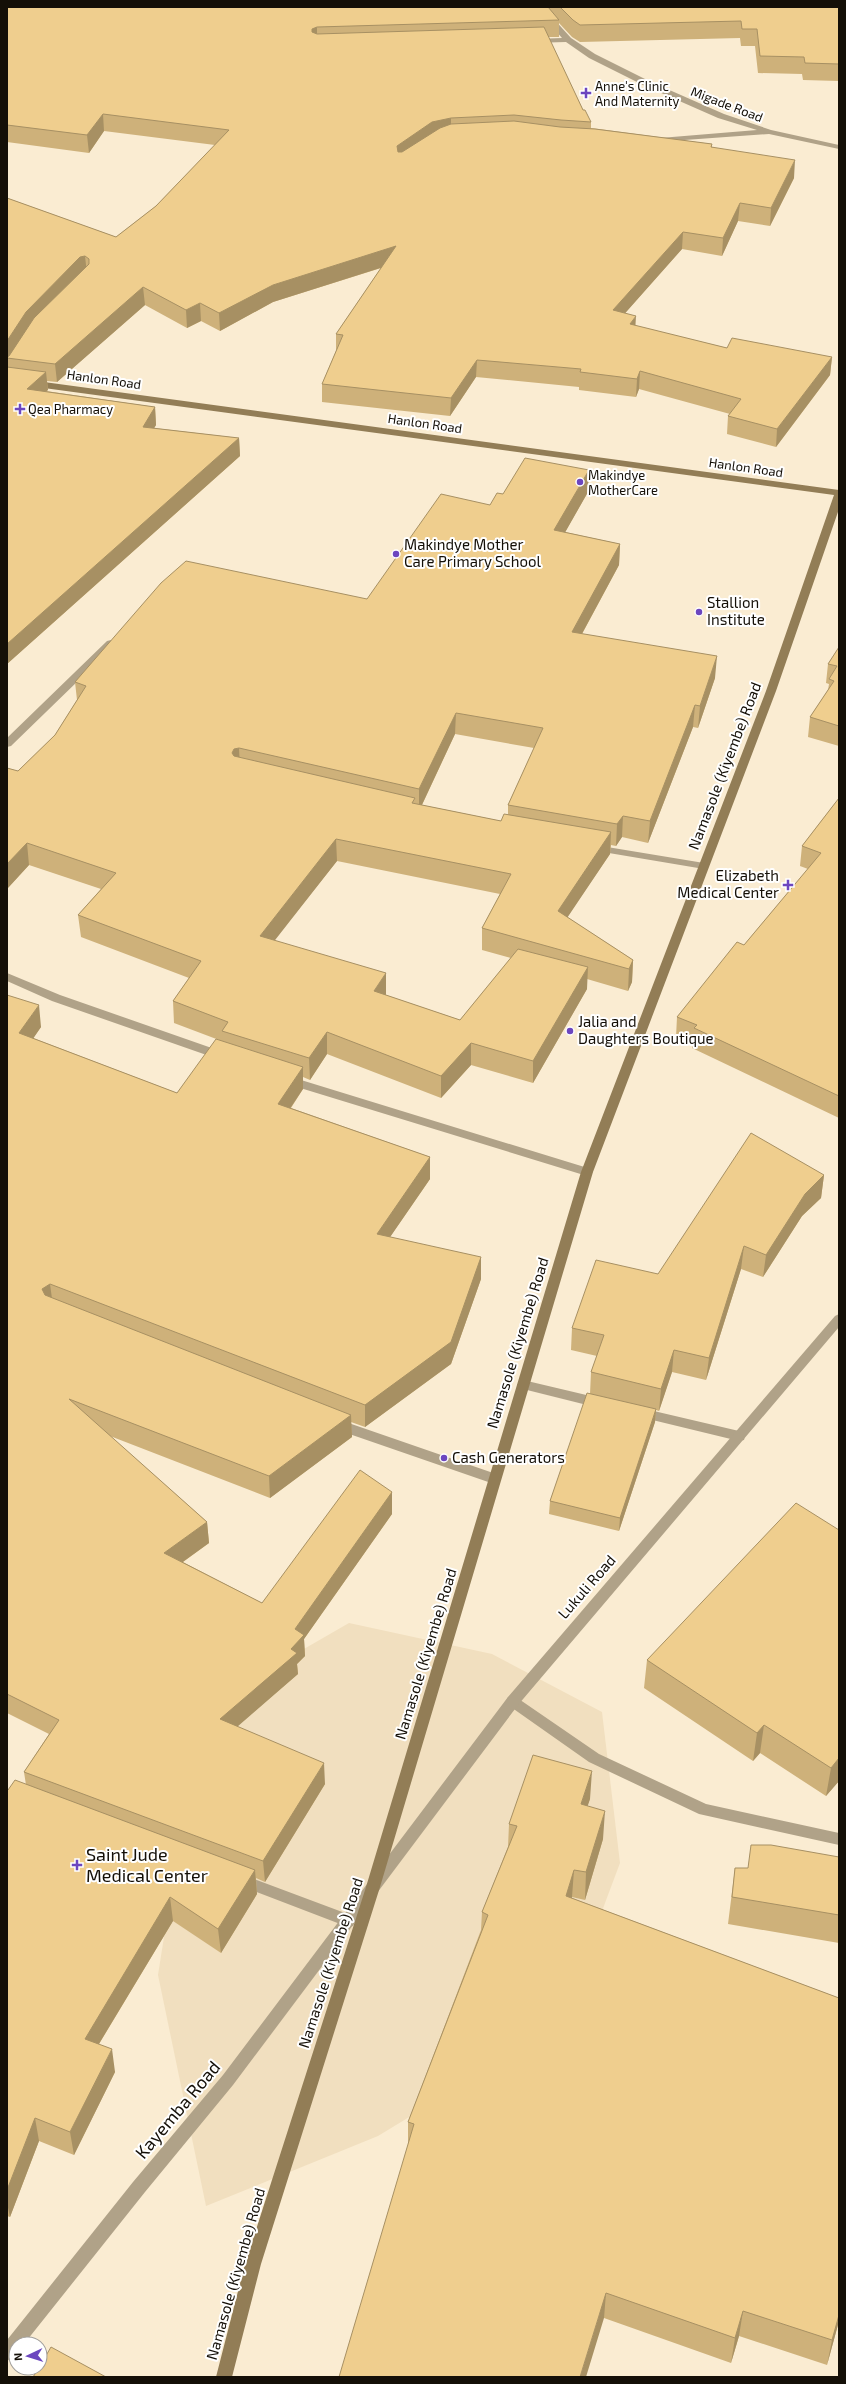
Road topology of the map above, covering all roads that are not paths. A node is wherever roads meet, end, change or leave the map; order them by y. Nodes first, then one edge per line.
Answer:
1 (539, 7) edge
2 (568, 40) junction
3 (529, 42) edge
4 (769, 132) junction
5 (651, 141) edge
6 (839, 147) edge
7 (7, 380) edge
8 (839, 494) edge
9 (120, 635) edge
10 (7, 744) edge
11 (587, 846) edge
12 (704, 866) junction
13 (7, 978) edge
14 (231, 1060) edge
15 (276, 1076) edge
16 (587, 1172) junction
17 (839, 1319) edge
18 (523, 1385) junction
19 (615, 1407) edge
20 (631, 1411) edge
21 (327, 1421) edge
22 (739, 1436) junction
23 (494, 1479) junction
24 (512, 1701) junction
25 (839, 1839) edge
26 (230, 1876) edge
27 (373, 1887) junction
28 (348, 1921) junction
29 (7, 2353) edge
30 (224, 2377) edge

1 - 2 street, Migade Road
2 - 3 street
2 - 4 street, Migade Road
4 - 5 street
4 - 6 street, Migade Road
7 - 8 main road, Hanlon Road
8 - 12 main road, Namasole (Kiyembe) Road
9 - 10 street
11 - 12 street
12 - 16 main road, Namasole (Kiyembe) Road
13 - 14 street
15 - 16 street
16 - 18 main road, Namasole (Kiyembe) Road
17 - 22 street, Lukuli Road
18 - 19 street
18 - 23 main road, Namasole (Kiyembe) Road
20 - 22 street
21 - 23 street
22 - 24 street, Lukuli Road
23 - 27 main road, Namasole (Kiyembe) Road
24 - 25 street
24 - 27 street, Lukuli Road
26 - 28 street
27 - 28 street, Kayemba Road
27 - 30 main road, Namasole (Kiyembe) Road
28 - 29 street, Kayemba Road

